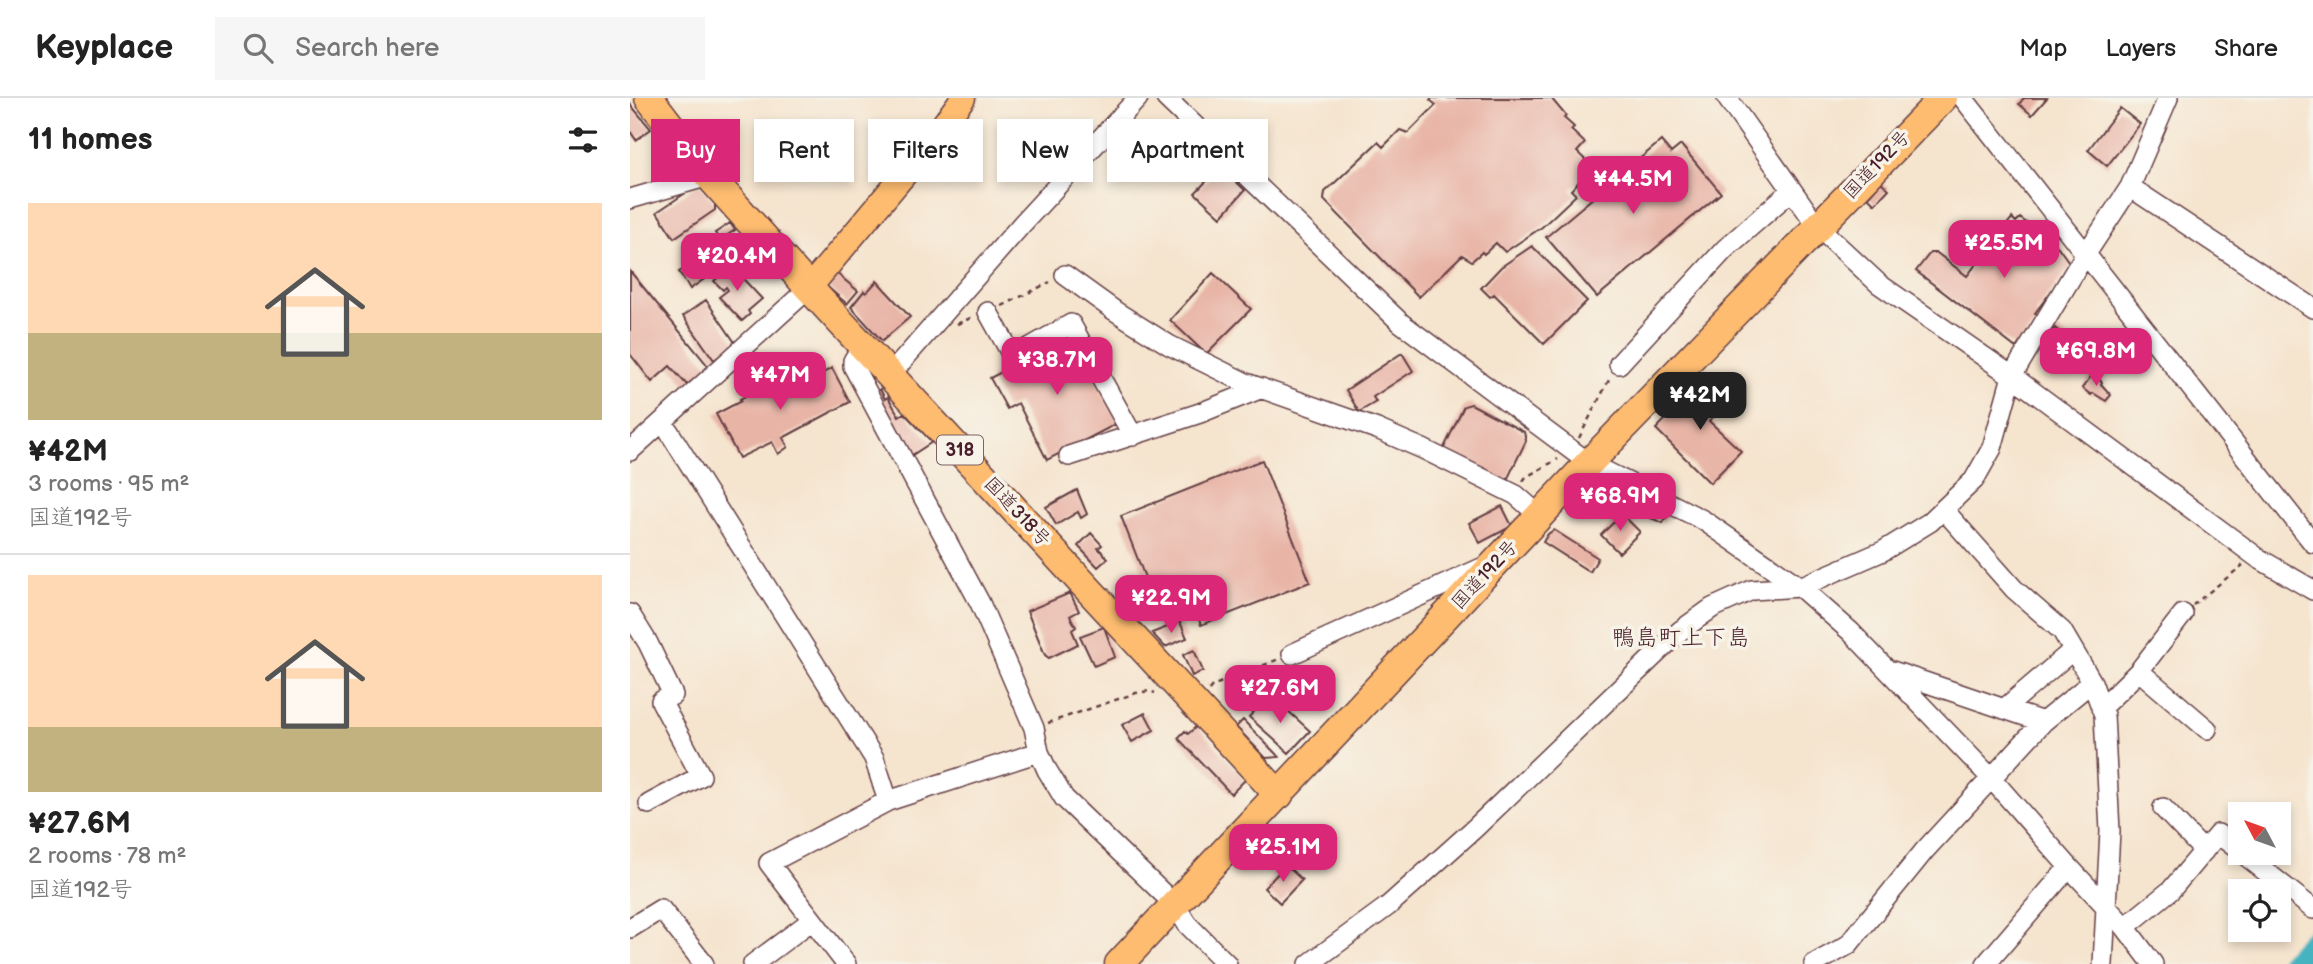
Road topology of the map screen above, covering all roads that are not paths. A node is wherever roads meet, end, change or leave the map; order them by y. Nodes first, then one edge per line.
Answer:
1 (649, 98) edge
2 (963, 98) edge
3 (1138, 98) edge
4 (1166, 98) edge
5 (1727, 98) edge
6 (1943, 98) edge
7 (1963, 98) edge
8 (2168, 98) edge
9 (665, 119) edge
10 (689, 182) edge
11 (714, 182) edge
12 (2130, 187) junction
13 (1792, 190) junction
14 (630, 200) edge
15 (1818, 227) junction
16 (2085, 253) junction
17 (1065, 275) dead end
18 (809, 288) junction
19 (2313, 308) edge
20 (988, 312) dead end
21 (862, 346) junction
22 (1619, 364) road end
23 (890, 375) junction
24 (2012, 376) junction
25 (1262, 388) junction
26 (663, 422) junction
27 (1133, 436) junction
28 (630, 451) edge
29 (1069, 456) dead end
30 (1581, 457) junction
31 (1944, 510) junction
32 (1540, 516) junction
33 (2313, 543) edge
34 (1499, 561) junction
35 (1800, 587) junction
36 (2313, 590) edge
37 (630, 614) edge
38 (2183, 614) road end
39 (2073, 650) junction
40 (1292, 654) dead end
41 (1888, 670) junction
42 (2139, 671) junction
43 (2092, 682) junction
44 (2101, 708) junction
45 (2004, 709) junction
46 (2043, 722) junction
47 (2207, 729) dead end
48 (1039, 752) junction
49 (1991, 778) junction
50 (1279, 795) junction
51 (888, 801) junction
52 (649, 804) dead end
53 (2163, 808) dead end
54 (2228, 842) edge
55 (2204, 851) junction
56 (2257, 865) edge
57 (2068, 867) junction
58 (1175, 905) junction
59 (2108, 907) junction
60 (2313, 909) edge
61 (811, 921) junction
62 (2125, 927) junction
63 (630, 928) edge
64 (704, 964) edge
65 (742, 964) edge
66 (747, 964) edge
67 (753, 964) edge
68 (846, 964) edge
69 (1119, 964) edge
70 (1227, 964) edge
71 (1309, 964) edge
72 (1814, 964) edge
73 (1986, 964) edge
74 (2104, 964) edge
75 (2153, 964) edge

1 - 9 highway, 国道318号 / 318
2 - 18 main road
3 - 23 street
4 - 30 street
5 - 13 street
6 - 15 highway, 国道192号
7 - 16 street
8 - 12 street
10 - 14 street
11 - 18 highway, 国道318号 / 318
12 - 16 street
12 - 19 street
13 - 15 street
13 - 22 street
15 - 24 street
15 - 30 highway, 国道192号
16 - 24 street
16 - 33 street
17 - 25 street
18 - 21 highway, 国道318号 / 318
18 - 26 street
20 - 27 street
21 - 23 highway, 国道318号 / 318
21 - 48 street
23 - 50 highway, 国道318号 / 318
24 - 31 street
24 - 36 street
25 - 27 street
25 - 32 street
26 - 28 street
26 - 51 street
27 - 29 street
30 - 32 highway, 国道192号
30 - 35 street
31 - 35 street
31 - 39 street
32 - 34 highway, 国道192号
34 - 40 street
34 - 50 highway, 国道192号
35 - 41 street
35 - 71 street
37 - 52 street
38 - 42 street
39 - 43 street
39 - 45 street
41 - 45 street
41 - 49 street
42 - 44 street
42 - 47 street
43 - 44 street
43 - 46 street
44 - 59 street
45 - 46 street
46 - 49 street
48 - 51 street
48 - 58 street
49 - 57 street
49 - 72 street
50 - 58 highway, 国道192号
51 - 61 street
53 - 55 street
54 - 55 street
55 - 62 street
56 - 60 street
57 - 59 street
57 - 73 street
58 - 69 highway, 国道192号
58 - 70 street
59 - 62 street
59 - 74 street
61 - 67 street
61 - 68 street
62 - 75 street
63 - 64 street
65 - 66 street

